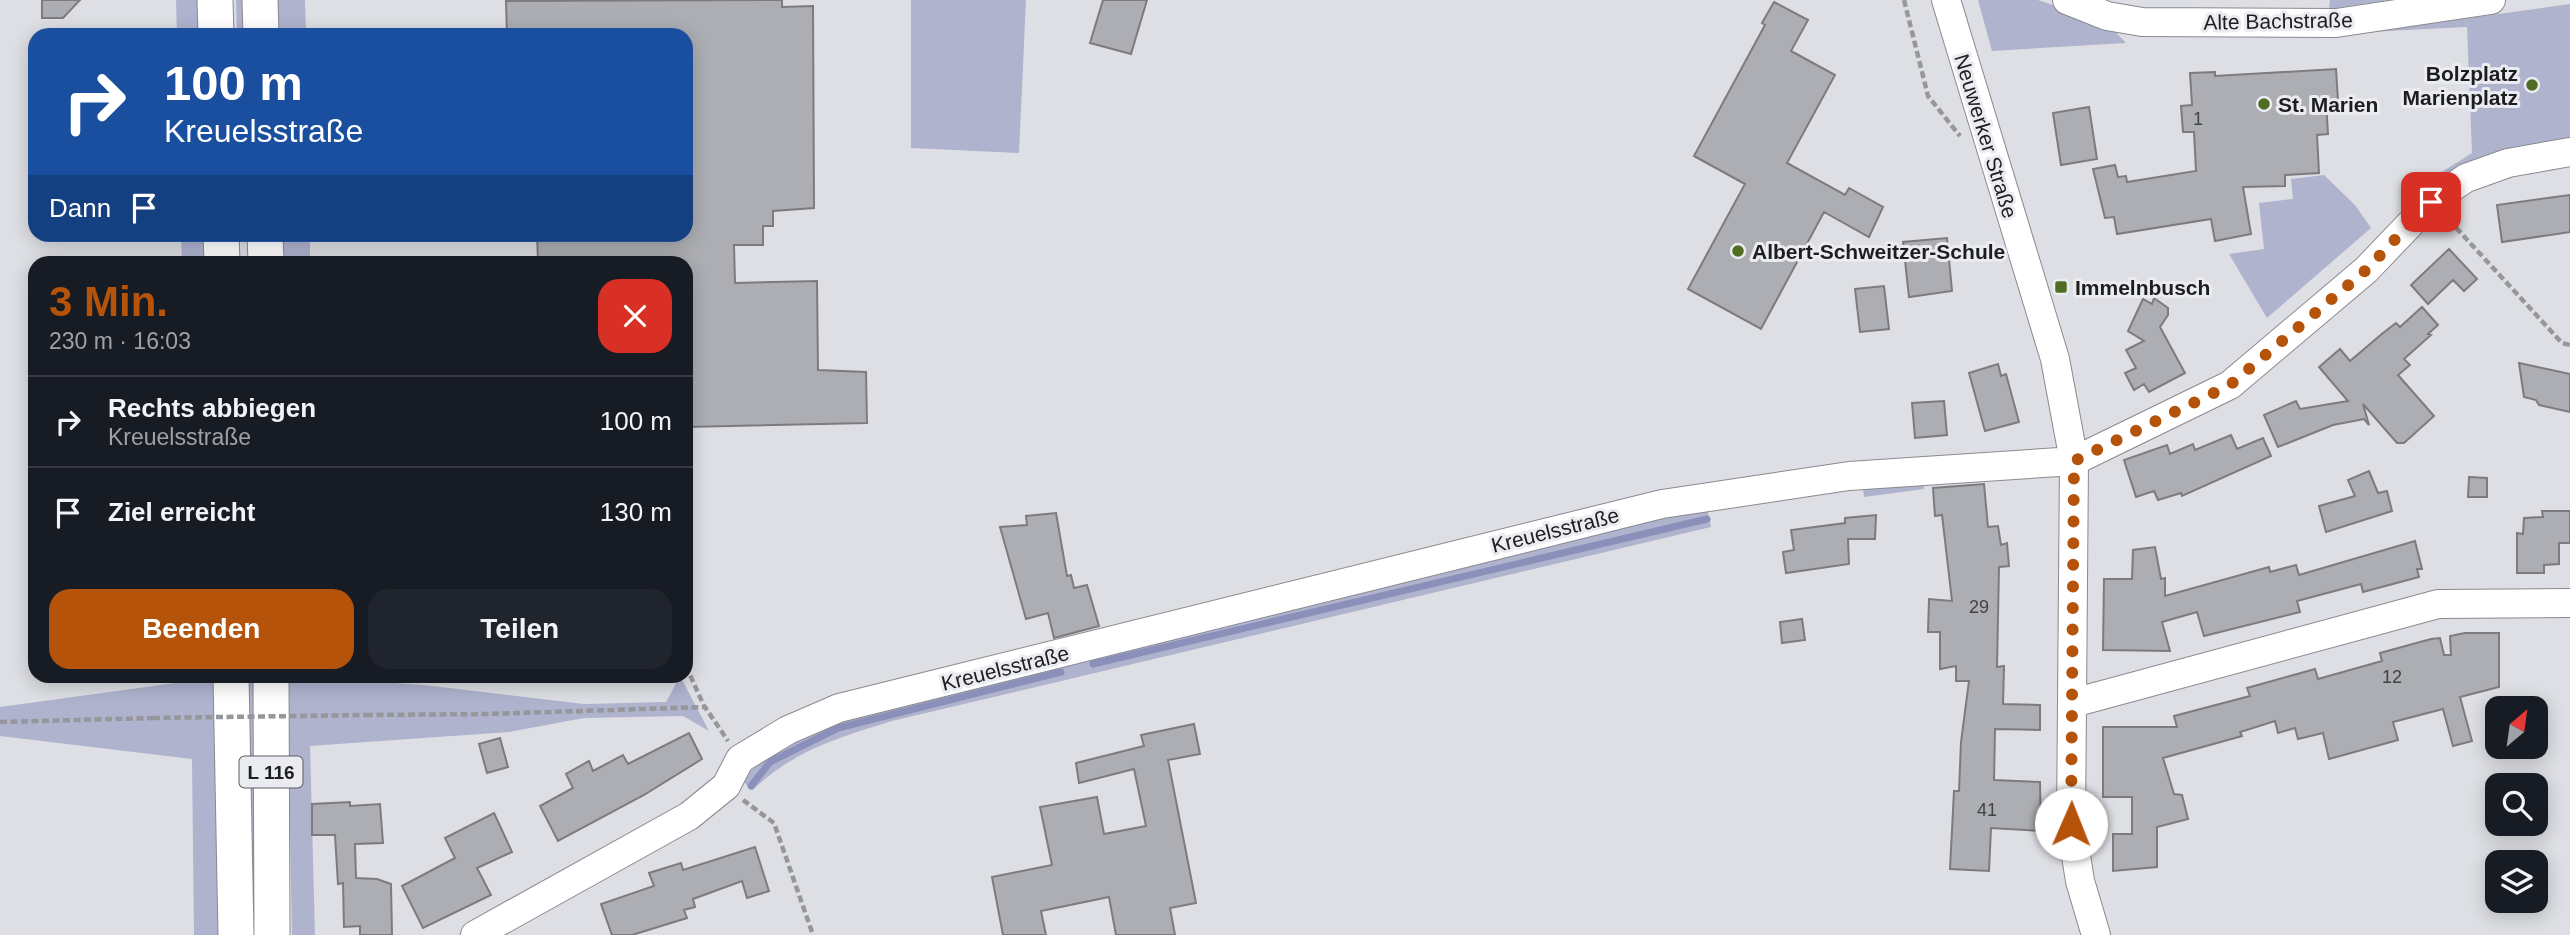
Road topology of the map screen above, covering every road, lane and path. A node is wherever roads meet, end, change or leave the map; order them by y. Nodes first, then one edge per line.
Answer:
1 (215, 0) edge
2 (260, 0) edge
3 (1946, 0) edge
4 (2067, 0) edge
5 (2491, 0) edge
6 (216, 28) edge
7 (261, 28) edge
8 (2570, 152) edge
9 (2431, 202) junction
10 (2570, 345) edge
11 (2074, 461) junction
12 (2570, 603) edge
13 (693, 681) edge
14 (231, 683) edge
15 (271, 683) edge
16 (2073, 703) junction
17 (705, 707) junction
18 (0, 722) edge
19 (740, 759) junction
20 (726, 786) junction
21 (236, 935) edge
22 (272, 935) edge
23 (475, 935) edge
24 (813, 935) edge
25 (2096, 935) edge

1 - 6 main road
2 - 7 main road
3 - 11 street, Neuwerker Straße
4 - 5 street, Alte Bachstraße
8 - 9 street, Kreuelsstraße
9 - 10 path
9 - 11 street, Kreuelsstraße
11 - 16 street, Neuwerker Straße
11 - 19 street, Kreuelsstraße
12 - 16 street
13 - 17 path
14 - 21 main road, L 116
15 - 22 main road, L 116
16 - 25 street, Neuwerker Straße
17 - 18 path, bridge
17 - 19 path
19 - 20 street
20 - 23 street
20 - 24 path

